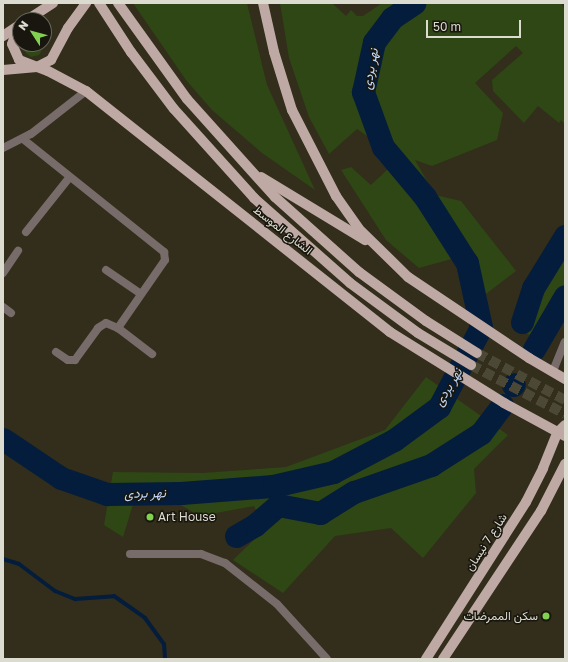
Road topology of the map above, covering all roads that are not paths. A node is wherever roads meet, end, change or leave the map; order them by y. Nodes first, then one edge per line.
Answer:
1 (53, 3) edge
2 (86, 3) edge
3 (99, 3) edge
4 (118, 3) edge
5 (263, 3) edge
6 (39, 12) edge
7 (12, 30) edge
8 (3, 36) edge
9 (14, 52) edge
10 (37, 67) junction
11 (3, 70) edge
12 (86, 91) junction
13 (23, 139) junction
14 (3, 148) edge
15 (250, 170) junction
16 (69, 178) junction
17 (26, 232) dead end
18 (303, 243) junction
19 (373, 246) junction
20 (18, 251) dead end
21 (294, 255) junction
22 (106, 270) dead end
23 (3, 273) edge
24 (141, 294) junction
25 (3, 307) edge
26 (11, 313) dead end
27 (118, 328) junction
28 (565, 342) edge
29 (56, 352) dead end
30 (477, 353) tunnel mouth
31 (152, 354) dead end
32 (471, 365) tunnel mouth
33 (553, 371) junction
34 (565, 379) edge
35 (565, 426) edge
36 (561, 434) edge
37 (565, 464) edge
38 (130, 554) dead end
39 (327, 659) edge
40 (426, 659) edge
41 (443, 659) edge

1 - 6 main road
2 - 10 main road
3 - 18 main road, الشارع الموسط
4 - 15 main road, الشارع الموسط
5 - 19 main road
7 - 8 main road
9 - 10 main road, الشارع الموسط
10 - 11 main road
10 - 12 main road, الشارع الموسط
12 - 13 street
12 - 21 main road, الشارع الموسط
13 - 14 street
13 - 16 street
15 - 19 main road
15 - 30 main road, الشارع الموسط
16 - 17 street
16 - 24 street
18 - 21 main road
18 - 32 main road, الشارع الموسط
19 - 33 main road
20 - 23 street
21 - 36 main road, الشارع الموسط
22 - 24 street
24 - 27 street
25 - 26 street
27 - 29 street
27 - 31 street
28 - 33 street
33 - 34 main road
35 - 36 main road
36 - 40 main road, شارع 7 نيسان
37 - 41 main road
38 - 39 street

